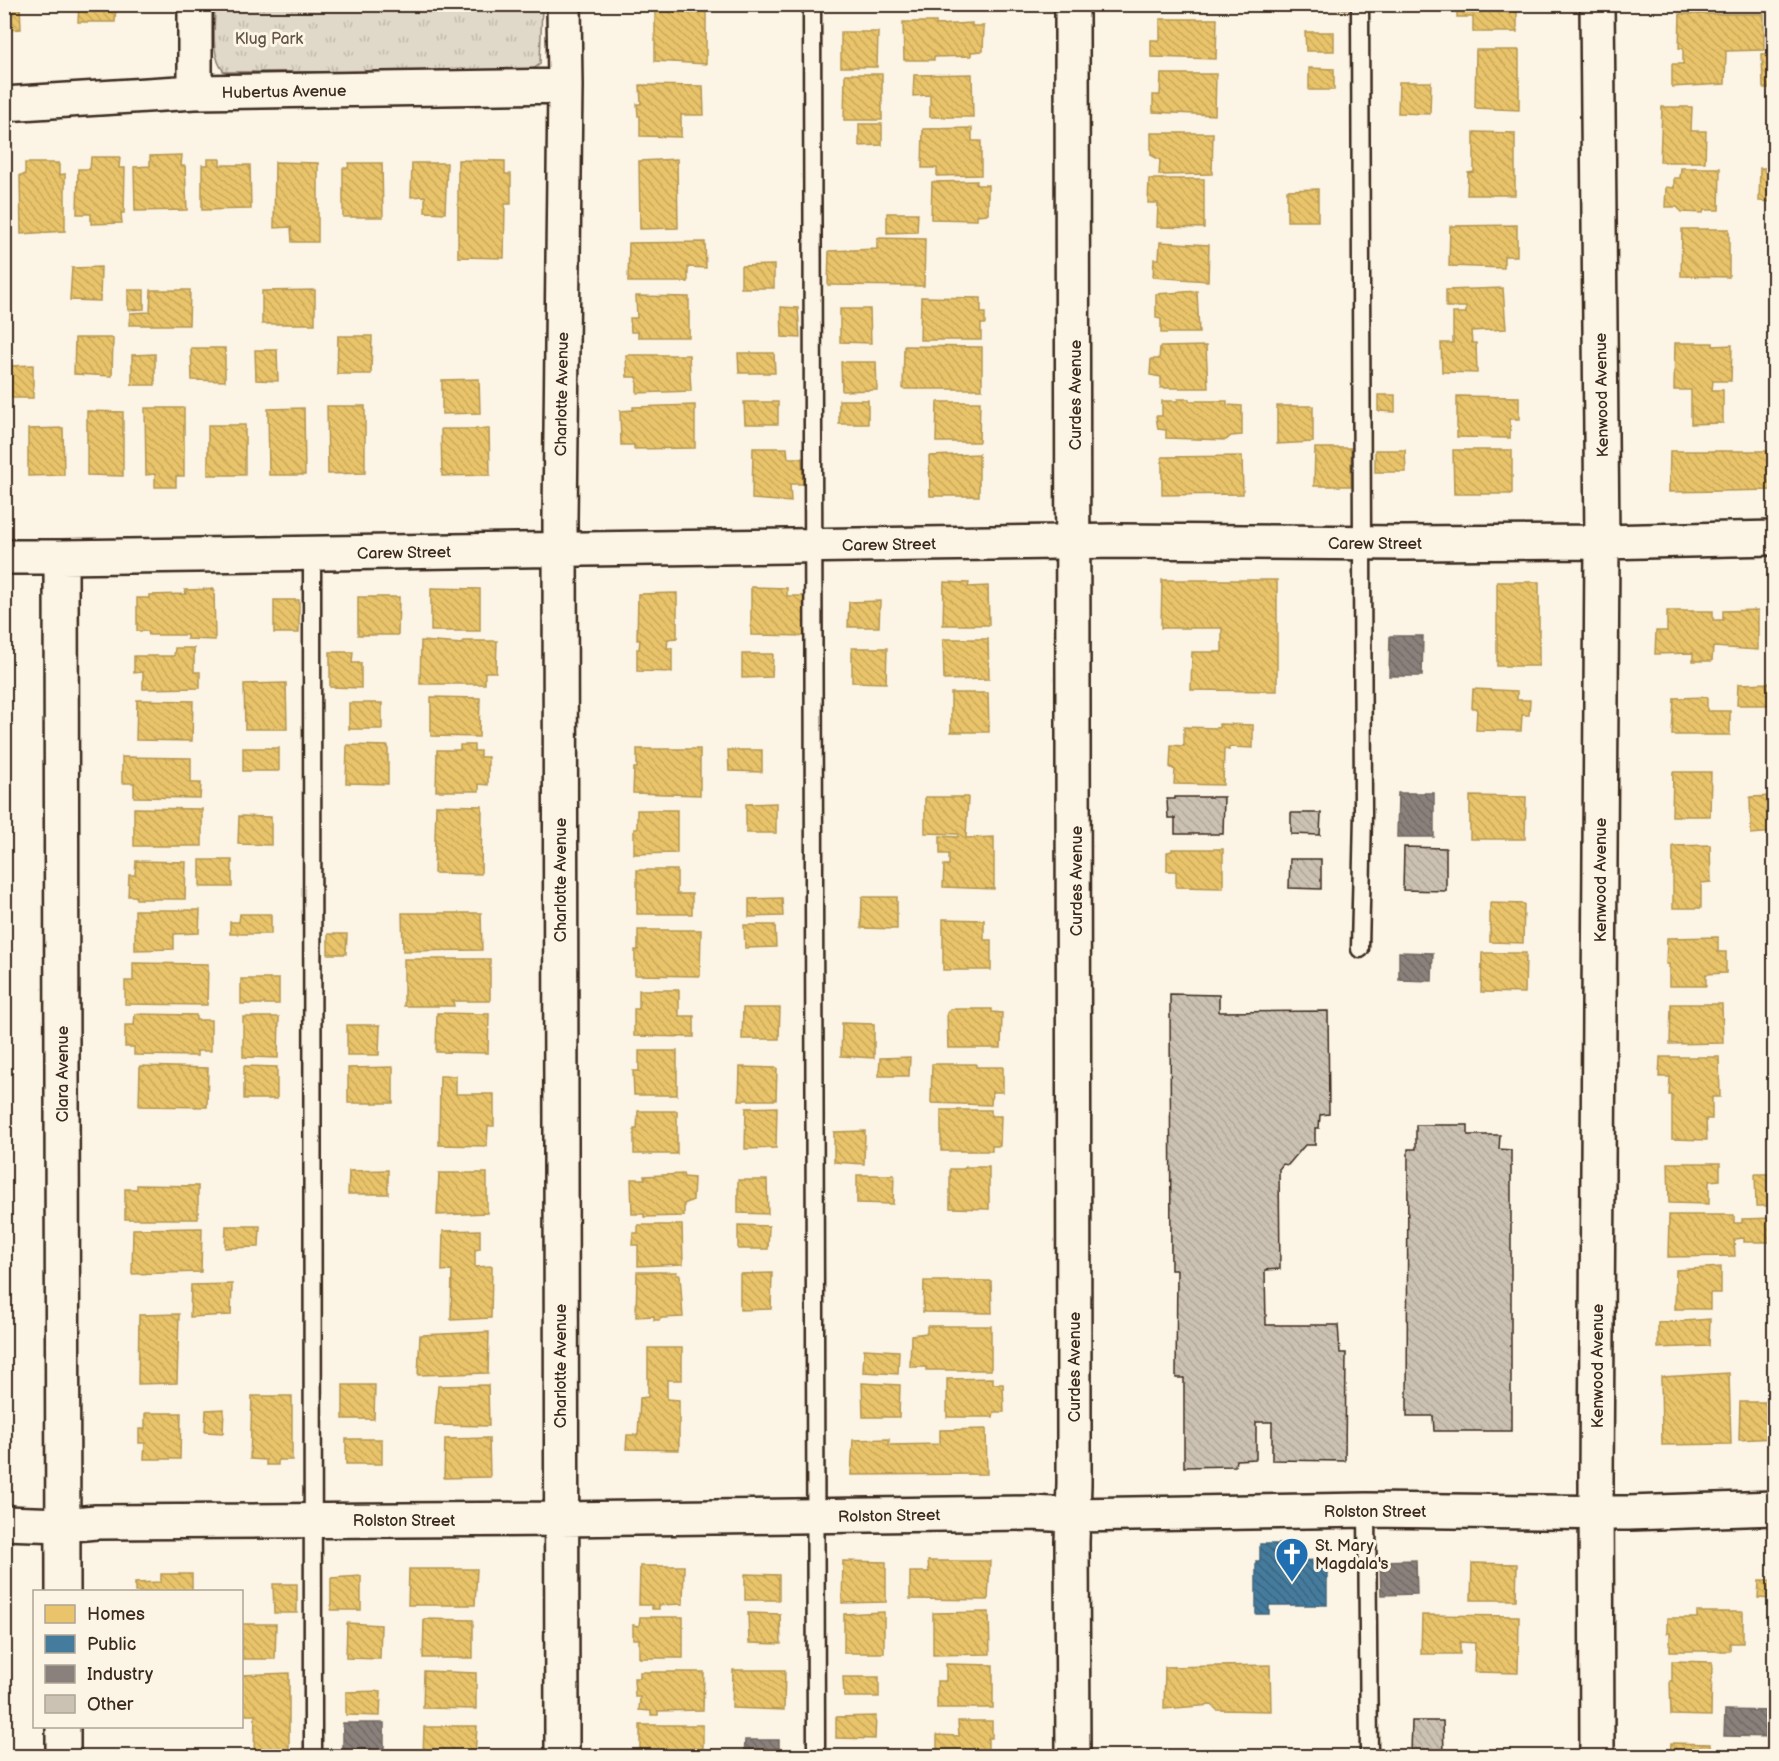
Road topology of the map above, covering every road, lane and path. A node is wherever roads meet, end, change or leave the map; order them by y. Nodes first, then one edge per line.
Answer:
1 (195, 4) edge
2 (564, 4) edge
3 (812, 4) edge
4 (1072, 4) edge
5 (1360, 4) edge
6 (1597, 4) edge
7 (565, 86) junction
8 (195, 92) junction
9 (4, 104) edge
10 (1774, 538) edge
11 (1076, 541) junction
12 (1602, 542) junction
13 (1362, 543) junction
14 (813, 546) junction
15 (560, 550) junction
16 (312, 554) junction
17 (4, 557) edge
18 (62, 557) junction
19 (1360, 949) dead end
20 (1774, 1508) edge
21 (1367, 1510) junction
22 (1596, 1513) junction
23 (816, 1515) junction
24 (1073, 1515) junction
25 (560, 1519) junction
26 (313, 1520) junction
27 (4, 1523) edge
28 (63, 1525) junction
29 (63, 1590) edge
30 (63, 1728) edge
31 (63, 1756) edge
32 (313, 1756) edge
33 (562, 1756) edge
34 (816, 1756) edge
35 (1073, 1756) edge
36 (1369, 1756) edge
37 (1597, 1756) edge

1 - 8 street
2 - 7 street, Charlotte Avenue
3 - 14 lane
4 - 11 street, Curdes Avenue
5 - 13 lane
6 - 12 street, Kenwood Avenue
7 - 8 street, Hubertus Avenue
7 - 15 street, Charlotte Avenue
8 - 9 street, Hubertus Avenue
10 - 12 street, Carew Street
11 - 13 street, Carew Street
11 - 14 street, Carew Street
11 - 24 street, Curdes Avenue
12 - 13 street, Carew Street
12 - 22 street, Kenwood Avenue
13 - 19 lane
14 - 15 street, Carew Street
14 - 23 lane
15 - 16 street, Carew Street
15 - 25 street, Charlotte Avenue
16 - 18 street, Carew Street
16 - 26 lane
17 - 18 street, Carew Street
18 - 28 street, Clara Avenue
20 - 22 street, Rolston Street
21 - 22 street, Rolston Street
21 - 24 street, Rolston Street
21 - 36 lane
22 - 37 street, Kenwood Avenue
23 - 24 street, Rolston Street
23 - 25 street, Rolston Street
23 - 34 lane
24 - 35 street, Curdes Avenue
25 - 26 street, Rolston Street
25 - 33 street, Charlotte Avenue
26 - 28 street, Rolston Street
26 - 32 lane
27 - 28 street, Rolston Street
28 - 29 street, Clara Avenue
30 - 31 street

